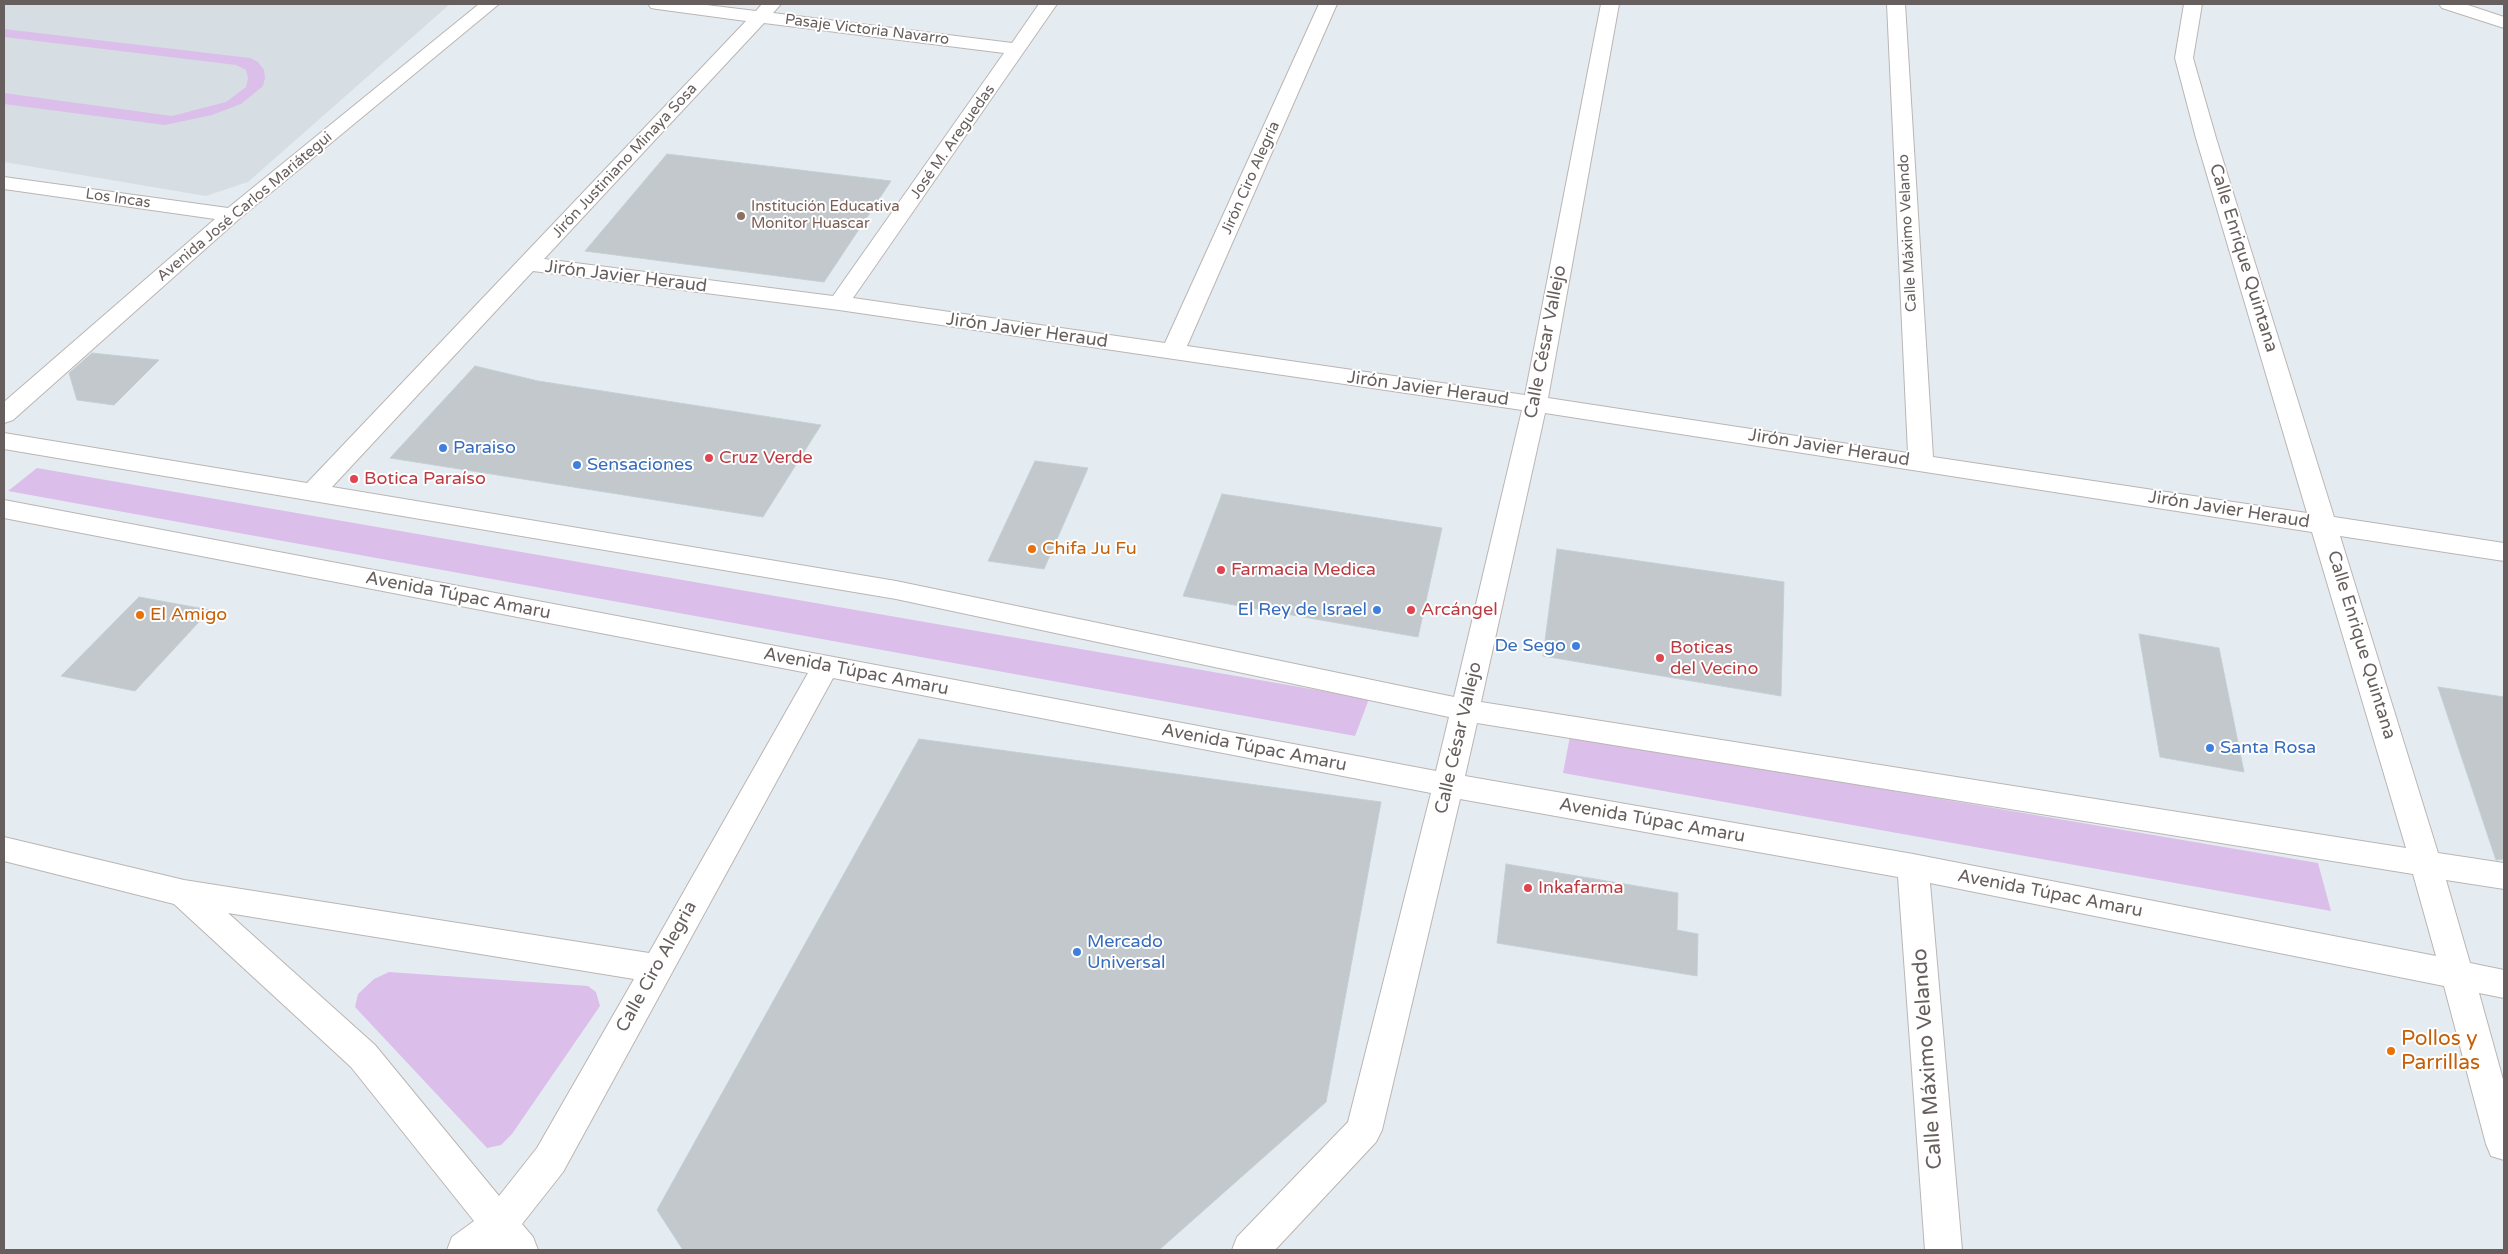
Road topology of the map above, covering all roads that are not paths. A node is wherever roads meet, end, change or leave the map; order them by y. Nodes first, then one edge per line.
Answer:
1 (490, 4) edge
2 (657, 4) edge
3 (1048, 4) edge
4 (1328, 4) edge
5 (1610, 4) edge
6 (1896, 4) edge
7 (2193, 4) edge
8 (2448, 4) edge
9 (767, 10) edge
10 (2504, 23) edge
11 (1018, 49) junction
12 (4, 183) edge
13 (232, 215) junction
14 (528, 264) junction
15 (839, 303) junction
16 (1173, 352) junction
17 (1535, 404) junction
18 (4, 414) edge
19 (4, 441) edge
20 (1921, 462) junction
21 (313, 492) junction
22 (4, 509) edge
23 (2325, 525) junction
24 (2504, 552) edge
25 (826, 666) junction
26 (1465, 709) junction
27 (1448, 784) junction
28 (4, 849) edge
29 (2426, 863) junction
30 (1913, 867) junction
31 (2504, 876) edge
32 (184, 893) junction
33 (656, 968) junction
34 (2459, 976) junction
35 (2504, 984) edge
36 (2504, 1144) edge
37 (510, 1238) edge
38 (466, 1250) edge
39 (1250, 1250) edge
40 (1943, 1250) edge

1 - 13 street, Avenida José Carlos Mariátegui
2 - 9 street, Pasaje Victoria Navarro
3 - 11 street, José M. Areguedas
4 - 16 street, Jirón Ciro Alegría
5 - 17 street, Calle César Vallejo
6 - 20 street, Calle Máximo Velando
7 - 23 street, Calle Enrique Quintana
8 - 10 street
9 - 11 street, Pasaje Victoria Navarro
9 - 14 street, Jirón Justiniano Minaya Sosa
11 - 15 street, José M. Areguedas
12 - 13 street, Los Incas
13 - 18 street, Avenida José Carlos Mariátegui
14 - 15 street, Jirón Javier Heraud
14 - 21 street, Jirón Justiniano Minaya Sosa
15 - 16 street, Jirón Javier Heraud
16 - 17 street, Jirón Javier Heraud
17 - 20 street, Jirón Javier Heraud
17 - 26 street, Calle César Vallejo
19 - 21 street
20 - 23 street, Jirón Javier Heraud
21 - 26 street
22 - 25 street, Avenida Túpac Amaru
23 - 24 street, Jirón Javier Heraud
23 - 29 street, Calle Enrique Quintana
25 - 27 street, Avenida Túpac Amaru
25 - 33 street, Calle Ciro Alegria
26 - 27 street, Calle César Vallejo
26 - 29 street
27 - 30 street, Avenida Túpac Amaru
27 - 39 street, Calle César Vallejo
28 - 32 street
29 - 31 street
29 - 34 street, Calle Enrique Quintana
30 - 34 street, Avenida Túpac Amaru
30 - 40 street, Calle Máximo Velando
32 - 33 street
32 - 37 street
33 - 37 street, Calle Ciro Alegria
34 - 35 street, Avenida Túpac Amaru
34 - 36 street, Calle Enrique Quintana
37 - 38 street, Calle Ciro Alegria

